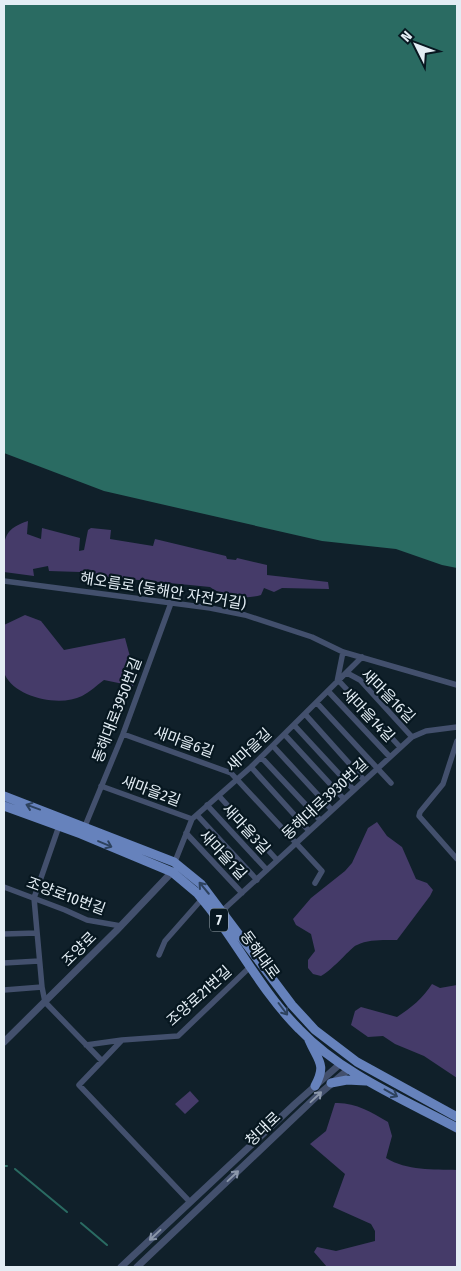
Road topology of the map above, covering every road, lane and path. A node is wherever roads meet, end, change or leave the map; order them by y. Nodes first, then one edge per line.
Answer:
1 (4, 581) edge
2 (171, 602) junction
3 (343, 652) junction
4 (362, 657) junction
5 (347, 673) junction
6 (338, 681) junction
7 (457, 685) edge
8 (328, 692) junction
9 (317, 703) junction
10 (305, 714) junction
11 (294, 725) junction
12 (457, 727) edge
13 (123, 734) junction
14 (284, 735) junction
15 (412, 737) junction
16 (457, 741) edge
17 (273, 746) junction
18 (400, 747) junction
19 (390, 756) junction
20 (261, 757) junction
21 (251, 767) junction
22 (377, 767) junction
23 (237, 778) junction
24 (364, 780) junction
25 (391, 783) dead end
26 (101, 786) junction
27 (353, 789) junction
28 (4, 796) edge
29 (219, 796) junction
30 (343, 798) junction
31 (207, 805) junction
32 (4, 806) edge
33 (331, 809) junction
34 (194, 817) junction
35 (320, 820) junction
36 (61, 822) junction
37 (85, 826) junction
38 (309, 831) junction
39 (186, 834) junction
40 (296, 844) junction
41 (457, 859) edge
42 (278, 860) junction
43 (174, 862) junction
44 (267, 870) junction
45 (172, 872) junction
46 (257, 880) junction
47 (315, 882) dead end
48 (4, 887) edge
49 (242, 894) junction
50 (34, 898) junction
51 (202, 899) junction
52 (222, 910) junction
53 (121, 926) junction
54 (37, 933) junction
55 (4, 934) edge
56 (159, 955) dead end
57 (39, 961) junction
58 (4, 963) edge
59 (251, 966) junction
60 (42, 987) junction
61 (4, 990) edge
62 (45, 1002) junction
63 (308, 1038) junction
64 (122, 1040) junction
65 (4, 1042) edge
66 (86, 1045) junction
67 (353, 1059) junction
68 (102, 1061) junction
69 (340, 1064) junction
70 (349, 1070) junction
71 (372, 1082) junction
72 (331, 1083) junction
73 (315, 1086) junction
74 (457, 1116) edge
75 (278, 1120) junction
76 (286, 1126) junction
77 (457, 1128) edge
78 (190, 1202) junction
79 (197, 1210) junction
80 (121, 1267) edge
81 (137, 1267) edge

1 - 2 street, 해오름로 (동해안 자전거길)
2 - 3 street, 해오름로 (동해안 자전거길)
2 - 13 street, 동해대로3950번길
3 - 4 street, 해오름로 (동해안 자전거길)
3 - 6 street
4 - 5 street, 새마을길
4 - 7 street, 해오름로 (동해안 자전거길)
5 - 6 street, 새마을길
5 - 15 street, 새마을16길
6 - 8 street, 새마을길
6 - 18 street
8 - 9 street, 새마을길
8 - 19 street, 새마을14길
9 - 10 street, 새마을길
9 - 22 street
10 - 11 street, 새마을길
10 - 24 street
11 - 14 street, 새마을길
11 - 27 street
12 - 15 street, 동해대로3930번길
13 - 23 street, 새마을6길
13 - 26 street, 동해대로3950번길
14 - 17 street, 새마을길
14 - 30 street
15 - 18 street, 동해대로3930번길
16 - 41 street
17 - 20 street, 새마을길
17 - 33 street
18 - 19 street, 동해대로3930번길
19 - 22 street, 동해대로3930번길
20 - 21 street, 새마을길
20 - 35 street
21 - 23 street, 새마을길
21 - 38 street
22 - 24 street, 동해대로3930번길
22 - 25 street
23 - 29 street, 새마을길
23 - 40 street, 새마을6길
24 - 27 street, 동해대로3930번길
26 - 34 street, 새마을2길
26 - 37 street, 동해대로3950번길
27 - 30 street, 동해대로3930번길
36 -> 28 main road, 동해대로 / 7
29 - 31 street, 새마을길
29 - 42 street
30 - 33 street, 동해대로3930번길
31 - 34 street, 새마을길
31 - 44 street, 새마을3길
32 - 36 main road, 동해대로 / 7
33 - 35 street, 동해대로3930번길
34 - 39 street, 새마을길
34 - 46 street, 새마을2길
35 - 38 street, 동해대로3930번길
36 - 37 main road, 동해대로 / 7
36 -> 45 main road, 동해대로 / 7
36 - 50 street
37 - 43 main road, 동해대로 / 7
38 - 40 street, 동해대로3930번길
39 - 43 street, 새마을길
39 - 49 street, 새마을1길
40 - 42 street, 동해대로3930번길
40 - 47 street, 새마을6길
42 - 44 street, 동해대로3930번길
43 - 45 street, 새마을길
52 -> 43 main road, 동해대로 / 7
44 - 46 street, 동해대로3930번길
45 - 51 main road, 동해대로 / 7
45 - 53 street, 조양로
46 - 49 street, 동해대로3930번길
48 - 50 street, 조양로10번길
49 - 52 street, 동해대로3930번길
50 - 53 street, 조양로10번길
50 - 54 street
51 - 56 street
51 - 59 main road, 동해대로 / 7
52 - 67 main road, 동해대로 / 7
53 - 62 street, 조양로
54 - 55 street
54 - 57 street
57 - 58 street
57 - 60 street
59 -> 63 main road, 동해대로 / 7
59 - 64 street, 조양로21번길
60 - 61 street
60 - 62 street
62 - 65 street, 조양로
62 - 66 street
63 - 69 main road, 동해대로 / 7
63 - 73 main road
64 - 66 street, 조양로21번길
64 - 68 street
66 - 68 street
67 - 69 main road
67 - 70 main road
67 - 74 main road, 동해대로 / 7
68 - 78 street
69 - 70 main road, 동해대로 / 7
69 - 73 street, 청대로
70 - 71 main road, 동해대로 / 7
70 - 72 street, 청대로
71 - 72 main road
71 -> 77 main road, 동해대로 / 7
76 -> 72 street, 청대로
73 - 75 street, 청대로
75 - 76 street
75 - 78 street, 청대로
79 -> 76 street, 청대로
78 - 79 street
78 -> 80 street, 청대로
79 - 81 street, 청대로

